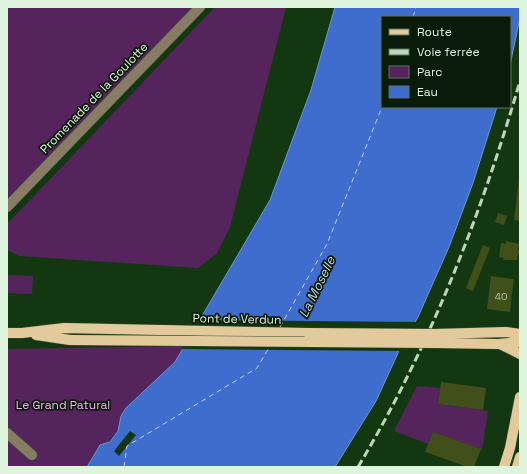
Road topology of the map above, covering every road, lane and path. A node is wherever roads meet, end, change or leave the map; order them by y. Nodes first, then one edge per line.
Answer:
1 (200, 7) edge
2 (7, 207) edge
3 (520, 327) edge
4 (506, 332) junction
5 (7, 333) edge
6 (22, 333) junction
7 (520, 334) edge
8 (520, 342) edge
9 (498, 344) junction
10 (520, 354) edge
11 (520, 397) edge
12 (7, 433) edge
13 (32, 455) dead end
14 (520, 457) edge
15 (504, 467) edge
16 (517, 467) edge

1 - 2 street, Promenade de la Goulotte
3 - 4 main road, Pont de Verdun
4 - 6 main road, Pont de Verdun, bridge
4 - 7 main road, Pont de Verdun
5 - 6 main road
6 - 9 main road, Pont de Verdun, bridge
8 - 9 main road, Pont de Verdun
9 - 10 main road, Pont de Verdun
11 - 15 main road
12 - 13 street
14 - 16 main road

